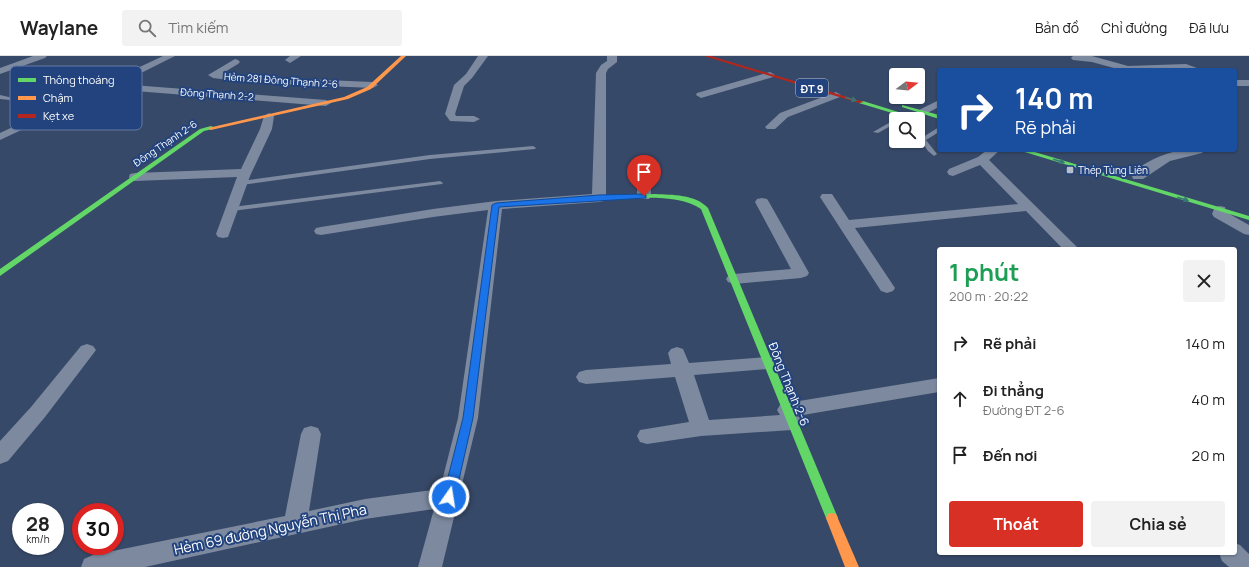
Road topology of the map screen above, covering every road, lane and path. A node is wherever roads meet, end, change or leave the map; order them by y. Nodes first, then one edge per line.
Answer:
1 (42, 56) edge
2 (170, 56) edge
3 (404, 56) edge
4 (483, 56) edge
5 (612, 56) edge
6 (706, 56) edge
7 (730, 56) edge
8 (1075, 57) edge
9 (235, 62) dead end
10 (14, 66) edge
11 (10, 67) edge
12 (1091, 68) edge
13 (1124, 68) edge
14 (1157, 68) edge
15 (1189, 68) edge
16 (142, 69) edge
17 (0, 71) edge
18 (770, 75) junction
19 (1237, 83) edge
20 (1249, 83) edge
21 (373, 85) junction
22 (142, 89) edge
23 (701, 95) dead end
24 (836, 95) junction
25 (0, 97) edge
26 (10, 98) dead end
27 (326, 103) junction
28 (937, 104) edge
29 (904, 112) edge
30 (889, 113) edge
31 (925, 113) edge
32 (269, 116) junction
33 (925, 117) edge
34 (937, 117) edge
35 (474, 119) dead end
36 (925, 119) edge
37 (937, 124) edge
38 (889, 125) edge
39 (0, 126) edge
40 (10, 127) edge
41 (771, 127) dead end
42 (16, 130) edge
43 (937, 130) edge
44 (876, 132) dead end
45 (0, 137) edge
46 (533, 148) dead end
47 (992, 152) edge
48 (1028, 152) edge
49 (1059, 152) edge
50 (1186, 152) edge
51 (934, 154) dead end
52 (644, 158) dead end
53 (982, 160) junction
54 (953, 172) dead end
55 (1138, 176) junction
56 (135, 177) junction
57 (243, 178) junction
58 (440, 183) dead end
59 (644, 196) junction
60 (827, 197) dead end
61 (599, 198) junction
62 (762, 202) dead end
63 (496, 205) junction
64 (1223, 206) junction
65 (1029, 207) junction
66 (232, 210) junction
67 (1249, 218) edge
68 (846, 225) junction
69 (322, 231) dead end
70 (1249, 231) edge
71 (223, 234) dead end
72 (1069, 247) edge
73 (2, 270) edge
74 (734, 279) junction
75 (887, 288) dead end
76 (87, 350) dead end
77 (680, 361) junction
78 (768, 363) junction
79 (586, 376) dead end
80 (937, 385) edge
81 (789, 416) junction
82 (701, 428) junction
83 (311, 434) dead end
84 (647, 436) dead end
85 (0, 455) edge
86 (449, 497) junction
87 (295, 524) junction
88 (1234, 555) edge
89 (93, 567) edge
90 (430, 567) edge
91 (852, 567) edge
92 (1246, 567) edge

1 - 10 street
2 - 16 street
3 - 21 street, Đông Thạnh 2-6
4 - 35 street
5 - 61 street
6 - 18 street, ĐT.9
7 - 29 street, ĐT.9
8 - 12 street
8 - 13 street
9 - 21 street, Hẻm 281 Đông Thạnh 2-6
11 - 17 street
14 - 15 street
18 - 23 street
18 - 24 street, ĐT.9
19 - 20 street
21 - 27 street, Đông Thạnh 2-6
22 - 27 street, Đông Thạnh 2-2
24 -> 30 street, ĐT.9
24 - 41 street
25 - 26 lane
27 - 32 street, Đông Thạnh 2-6
28 - 31 street
32 - 56 street, Đông Thạnh 2-6
32 - 57 street
33 - 34 street, ĐT.9
36 - 37 street, ĐT.9
38 - 44 lane
39 - 40 street
42 - 45 street
43 - 51 lane
46 - 57 lane
47 - 53 street
48 -> 64 street
49 - 55 street
50 - 55 street
52 - 59 street
53 - 54 street
53 - 65 street
55 - 64 street
56 - 57 street
56 - 73 street, Đông Thạnh 2-6
57 - 66 street
58 - 66 lane
59 - 61 street
59 - 74 street, Đông Thạnh 2-6
60 - 68 street
61 - 63 street
62 - 74 street
63 - 69 street
63 - 86 street
64 - 67 street
64 - 70 street
65 - 68 street
65 - 72 street
66 - 71 street
68 - 75 street
74 - 78 street, Đông Thạnh 2-6
76 - 85 street
77 - 78 street
77 - 79 street
77 - 82 street
78 - 81 street, Đông Thạnh 2-6
80 - 81 street
81 - 82 street
81 - 91 street, Đông Thạnh 2-6
82 - 84 street
83 - 87 street
86 - 87 street, Hẻm 69 đường Nguyễn Thị Pha
86 - 90 street
87 - 89 street, Hẻm 69 đường Nguyễn Thị Pha
88 - 92 street

